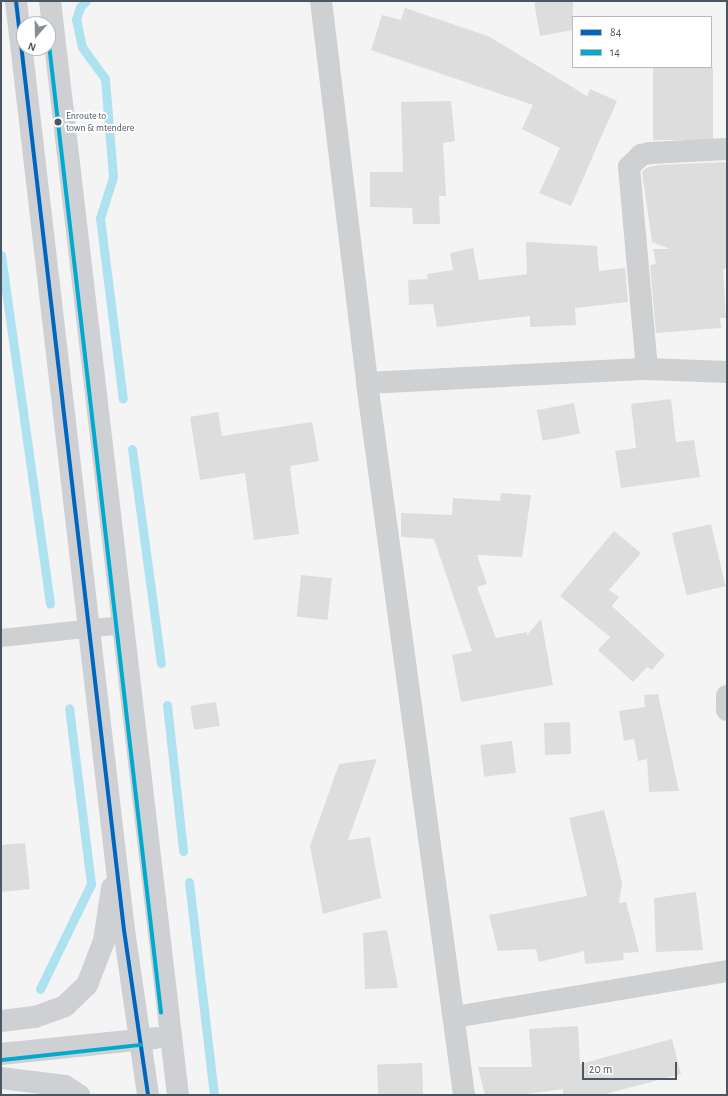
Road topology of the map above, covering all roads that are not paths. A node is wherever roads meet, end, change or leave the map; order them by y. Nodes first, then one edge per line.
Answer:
1 (16, 1) edge
2 (50, 1) edge
3 (321, 1) edge
4 (727, 148) edge
5 (647, 368) junction
6 (727, 372) edge
7 (367, 383) junction
8 (122, 625) junction
9 (89, 629) junction
10 (1, 638) edge
11 (727, 696) edge
12 (727, 710) edge
13 (114, 834) junction
14 (727, 971) edge
15 (455, 1017) junction
16 (1, 1021) edge
17 (171, 1036) junction
18 (140, 1039) junction
19 (1, 1054) edge
20 (1, 1078) edge
21 (79, 1095) edge
22 (148, 1095) edge
23 (178, 1095) edge
24 (464, 1095) edge

1 - 9 main road
2 - 8 main road
3 - 7 street
4 - 5 street
5 - 6 street
5 - 7 street
7 - 15 street
8 - 9 lane
8 - 17 main road
9 - 10 lane
9 - 13 main road
11 - 12 street
13 - 16 main road
13 - 18 main road
14 - 15 street
15 - 24 street
17 - 18 main road
17 - 23 main road
18 - 19 main road
18 - 22 main road
20 - 21 main road

